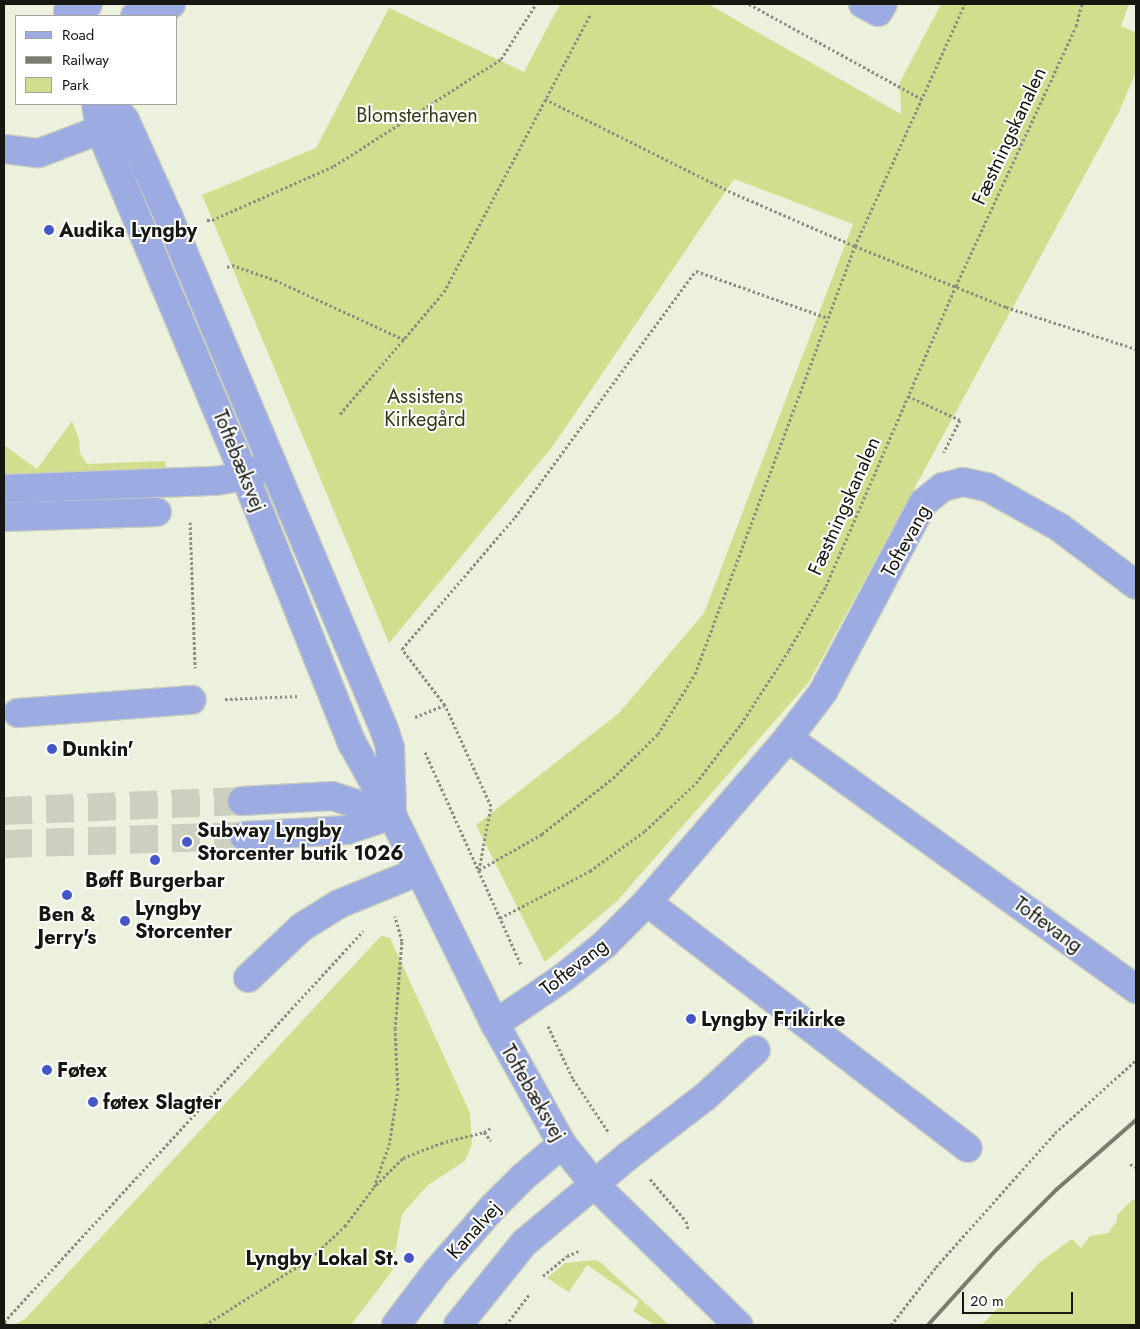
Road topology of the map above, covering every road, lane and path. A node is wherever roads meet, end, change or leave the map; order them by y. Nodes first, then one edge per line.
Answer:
1 (172, 4) edge
2 (536, 4) edge
3 (749, 4) edge
4 (864, 4) edge
5 (883, 4) edge
6 (965, 4) edge
7 (1082, 4) edge
8 (591, 13) dead end
9 (138, 15) edge
10 (922, 99) junction
11 (545, 100) junction
12 (113, 105) edge
13 (98, 117) edge
14 (4, 149) edge
15 (169, 218) junction
16 (855, 246) junction
17 (195, 281) junction
18 (956, 286) junction
19 (828, 318) junction
20 (405, 340) junction
21 (1136, 349) edge
22 (908, 396) junction
23 (340, 414) dead end
24 (272, 465) junction
25 (245, 476) junction
26 (948, 486) junction
27 (4, 489) edge
28 (157, 512) dead end
29 (190, 512) dead end
30 (4, 517) edge
31 (1136, 585) edge
32 (301, 696) dead end
33 (195, 700) junction
34 (445, 705) junction
35 (18, 713) dead end
36 (411, 718) dead end
37 (788, 738) junction
38 (390, 748) junction
39 (242, 801) tunnel mouth
40 (392, 815) junction
41 (244, 836) tunnel mouth
42 (479, 870) junction
43 (420, 871) junction
44 (382, 886) junction
45 (647, 902) junction
46 (363, 930) dead end
47 (248, 978) dead end
48 (1136, 989) edge
49 (495, 1024) junction
50 (756, 1050) dead end
51 (1136, 1060) edge
52 (582, 1094) dead end
53 (491, 1128) dead end
54 (484, 1132) junction
55 (491, 1141) dead end
56 (562, 1144) junction
57 (968, 1148) dead end
58 (628, 1156) junction
59 (1130, 1164) dead end
60 (1136, 1167) edge
61 (594, 1184) junction
62 (374, 1187) junction
63 (688, 1230) dead end
64 (581, 1250) dead end
65 (537, 1283) dead end
66 (532, 1290) dead end
67 (4, 1323) edge
68 (11, 1325) edge
69 (205, 1325) edge
70 (396, 1325) edge
71 (458, 1325) edge
72 (506, 1325) edge
73 (738, 1325) edge
74 (892, 1325) edge

1 - 9 street
2 - 15 path
3 - 10 path
4 - 5 street
6 - 10 path
7 - 18 path, Fæstningskanalen
8 - 11 path
10 - 16 path
11 - 16 path
11 - 20 path
12 - 15 street, Toftebæksvej
13 - 14 street
13 - 25 street, Toftebæksvej
15 - 17 street, Toftebæksvej
16 - 18 path
16 - 19 path
17 - 20 path
17 - 24 street, Toftebæksvej
18 - 21 path
18 - 22 path, Fæstningskanalen
19 - 34 path
19 - 42 path
20 - 23 path
22 - 26 path
22 - 42 path, Fæstningskanalen
24 - 25 street
24 - 38 street, Toftebæksvej
25 - 27 street
25 - 40 street, Toftebæksvej
26 - 31 street, Toftevang
26 - 37 street, Toftevang
28 - 30 street
29 - 33 path
32 - 33 path
33 - 35 street
34 - 36 path
34 - 42 path
37 - 45 street, Toftevang
37 - 48 street, Toftevang
38 - 40 street, Toftebæksvej
38 - 42 path
39 - 40 street
40 - 41 street
40 - 43 street, Toftebæksvej
43 - 44 street
43 - 49 street, Toftebæksvej
44 - 47 street
44 - 62 path
45 - 49 street, Toftevang
45 - 57 street
46 - 67 path
49 - 56 street, Toftebæksvej
50 - 58 street
51 - 74 path
52 - 58 path
53 - 54 path
54 - 55 path
54 - 62 path
56 - 61 street, Toftebæksvej
56 - 70 street, Kanalvej
58 - 61 street
58 - 63 path
59 - 60 path
61 - 71 street
61 - 73 street, Toftebæksvej
62 - 69 path
64 - 65 path
66 - 72 path
67 - 68 path

